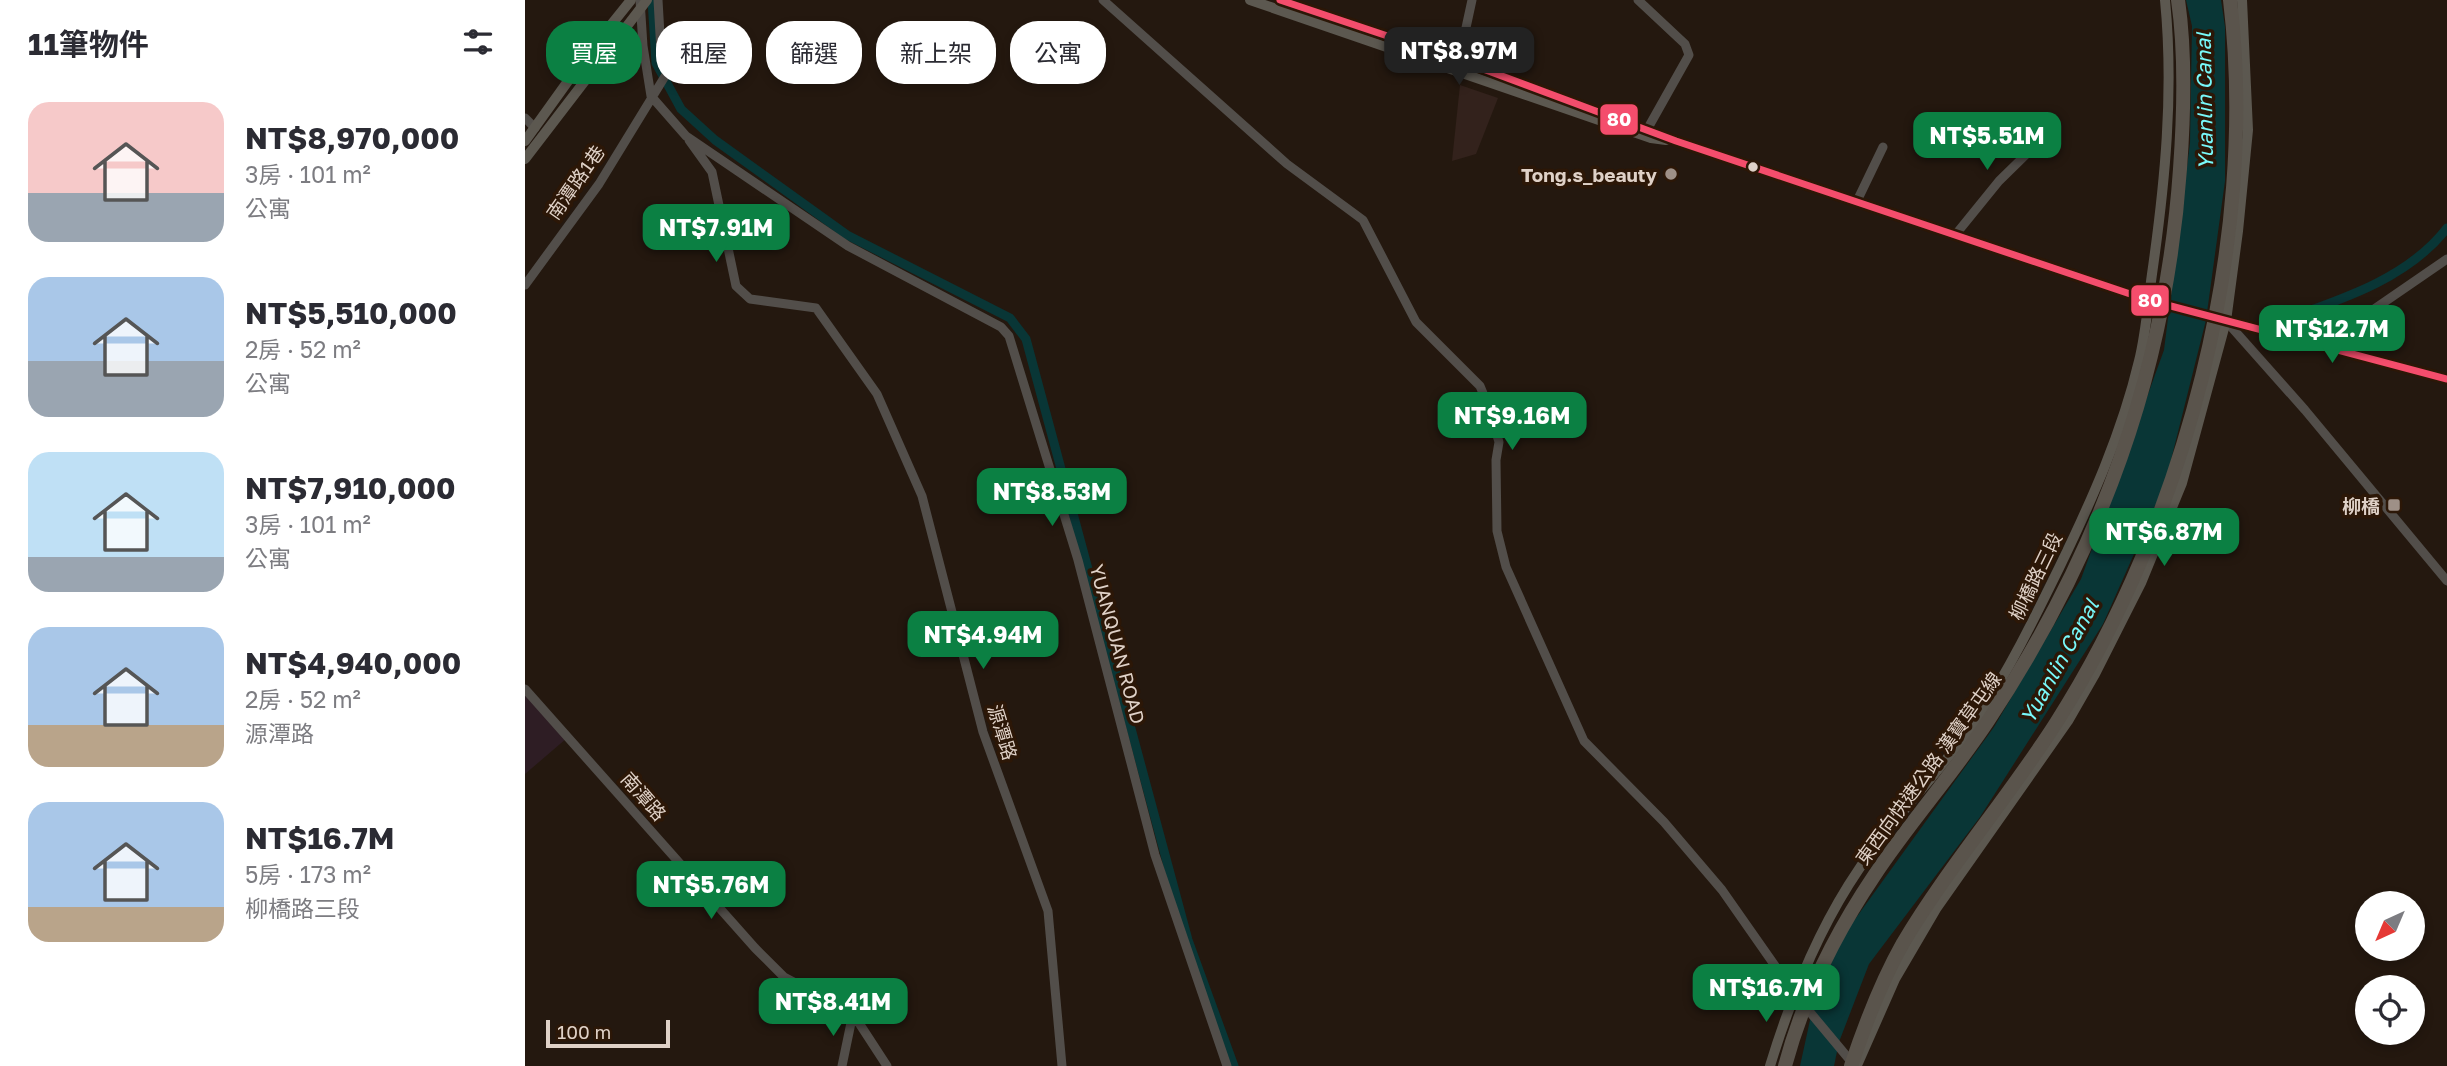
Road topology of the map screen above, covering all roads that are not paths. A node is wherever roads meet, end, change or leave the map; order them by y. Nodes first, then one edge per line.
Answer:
1 (631, 0) edge
2 (658, 0) edge
3 (1103, 0) edge
4 (1250, 0) edge
5 (1472, 0) edge
6 (1637, 0) edge
7 (2165, 0) edge
8 (2178, 0) edge
9 (2230, 0) edge
10 (2242, 0) edge
11 (643, 3) edge
12 (1277, 3) edge
13 (630, 21) edge
14 (643, 48) joint
15 (1459, 60) junction
16 (583, 84) edge
17 (651, 96) junction
18 (525, 118) edge
19 (535, 128) junction
20 (1648, 128) junction
21 (2046, 135) dead end
22 (687, 136) junction
23 (525, 141) edge
24 (1676, 141) junction
25 (1883, 147) dead end
26 (525, 159) edge
27 (1857, 201) junction
28 (1956, 234) junction
29 (2447, 259) edge
30 (525, 285) edge
31 (2148, 300) junction
32 (2226, 321) junction
33 (2329, 348) junction
34 (2447, 379) edge
35 (2447, 581) edge
36 (525, 689) edge
37 (1794, 993) junction
38 (852, 1018) junction
39 (1853, 1064) edge
40 (842, 1066) edge
41 (887, 1066) edge
42 (1062, 1066) edge
43 (1227, 1066) edge
44 (1770, 1066) edge
45 (1785, 1066) edge

1 - 19 main road
2 - 17 street, 南潭路1巷
3 - 37 street
4 - 12 main road
5 - 15 street
6 - 20 street
7 - 31 main road, 柳橋路三段
8 - 45 highway, 東西向快速公路 漢寶草屯線
9 - 39 highway
10 - 32 main road
11 - 13 main road
11 - 14 street
12 - 15 main road
12 - 24 main road
14 - 17 street
15 - 20 main road
16 - 26 main road
17 - 22 street, YUANQUAN ROAD
17 - 30 street, 南潭路1巷
18 - 19 street
19 - 23 main road
20 - 24 main road
21 - 28 street
22 - 42 street, 源潭路
22 - 43 street, YUANQUAN ROAD
24 - 27 main road
25 - 27 street
27 - 28 main road
28 - 31 main road
29 - 33 street
31 - 32 main road
31 - 37 main road, 柳橋路三段
32 - 33 main road
32 - 35 street
32 - 39 main road
33 - 34 main road
36 - 38 street, 南潭路
37 - 39 street
37 - 44 main road, 柳橋路三段
38 - 40 street
38 - 41 street, 南潭路

